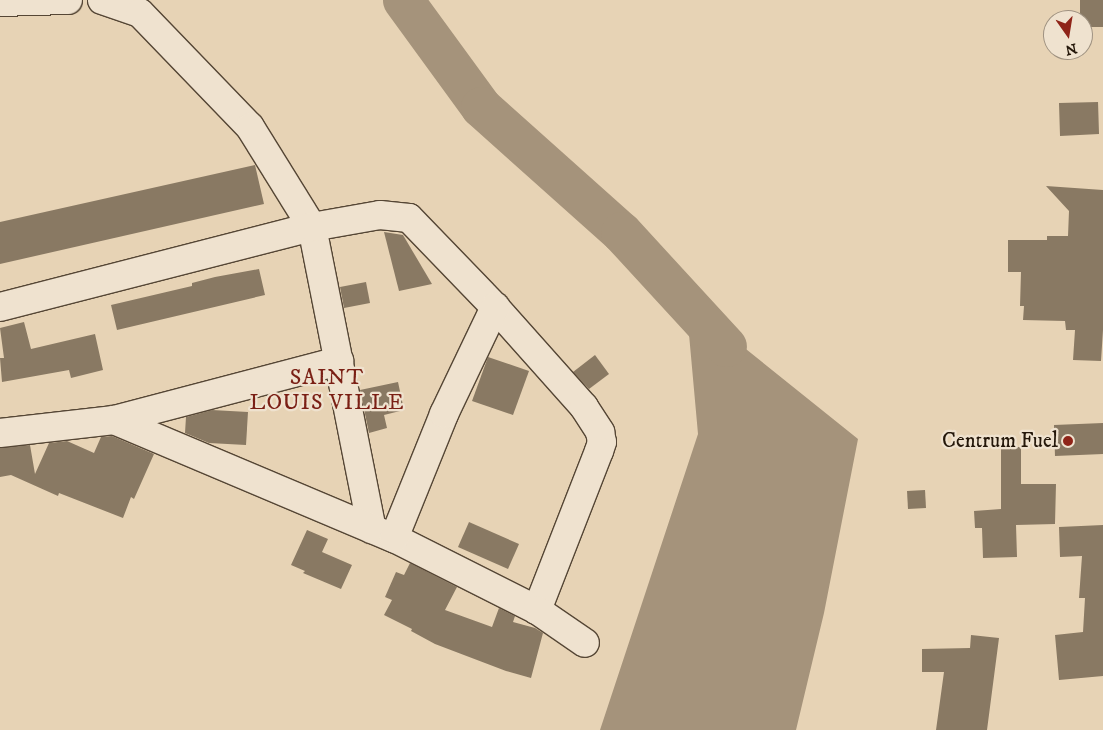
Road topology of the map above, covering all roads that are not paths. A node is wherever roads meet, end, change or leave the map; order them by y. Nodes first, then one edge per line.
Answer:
1 (68, 0) edge
2 (102, 0) edge
3 (0, 2) edge
4 (312, 227) junction
5 (0, 307) edge
6 (495, 307) junction
7 (338, 361) junction
8 (114, 420) junction
9 (0, 432) edge
10 (383, 533) junction
11 (537, 610) junction
12 (585, 642) dead end

1 - 3 street
2 - 4 street
4 - 5 street
4 - 6 street
4 - 7 street
6 - 10 street
6 - 11 street
7 - 8 street
7 - 10 street
8 - 9 street
8 - 10 street
10 - 11 street
11 - 12 street

